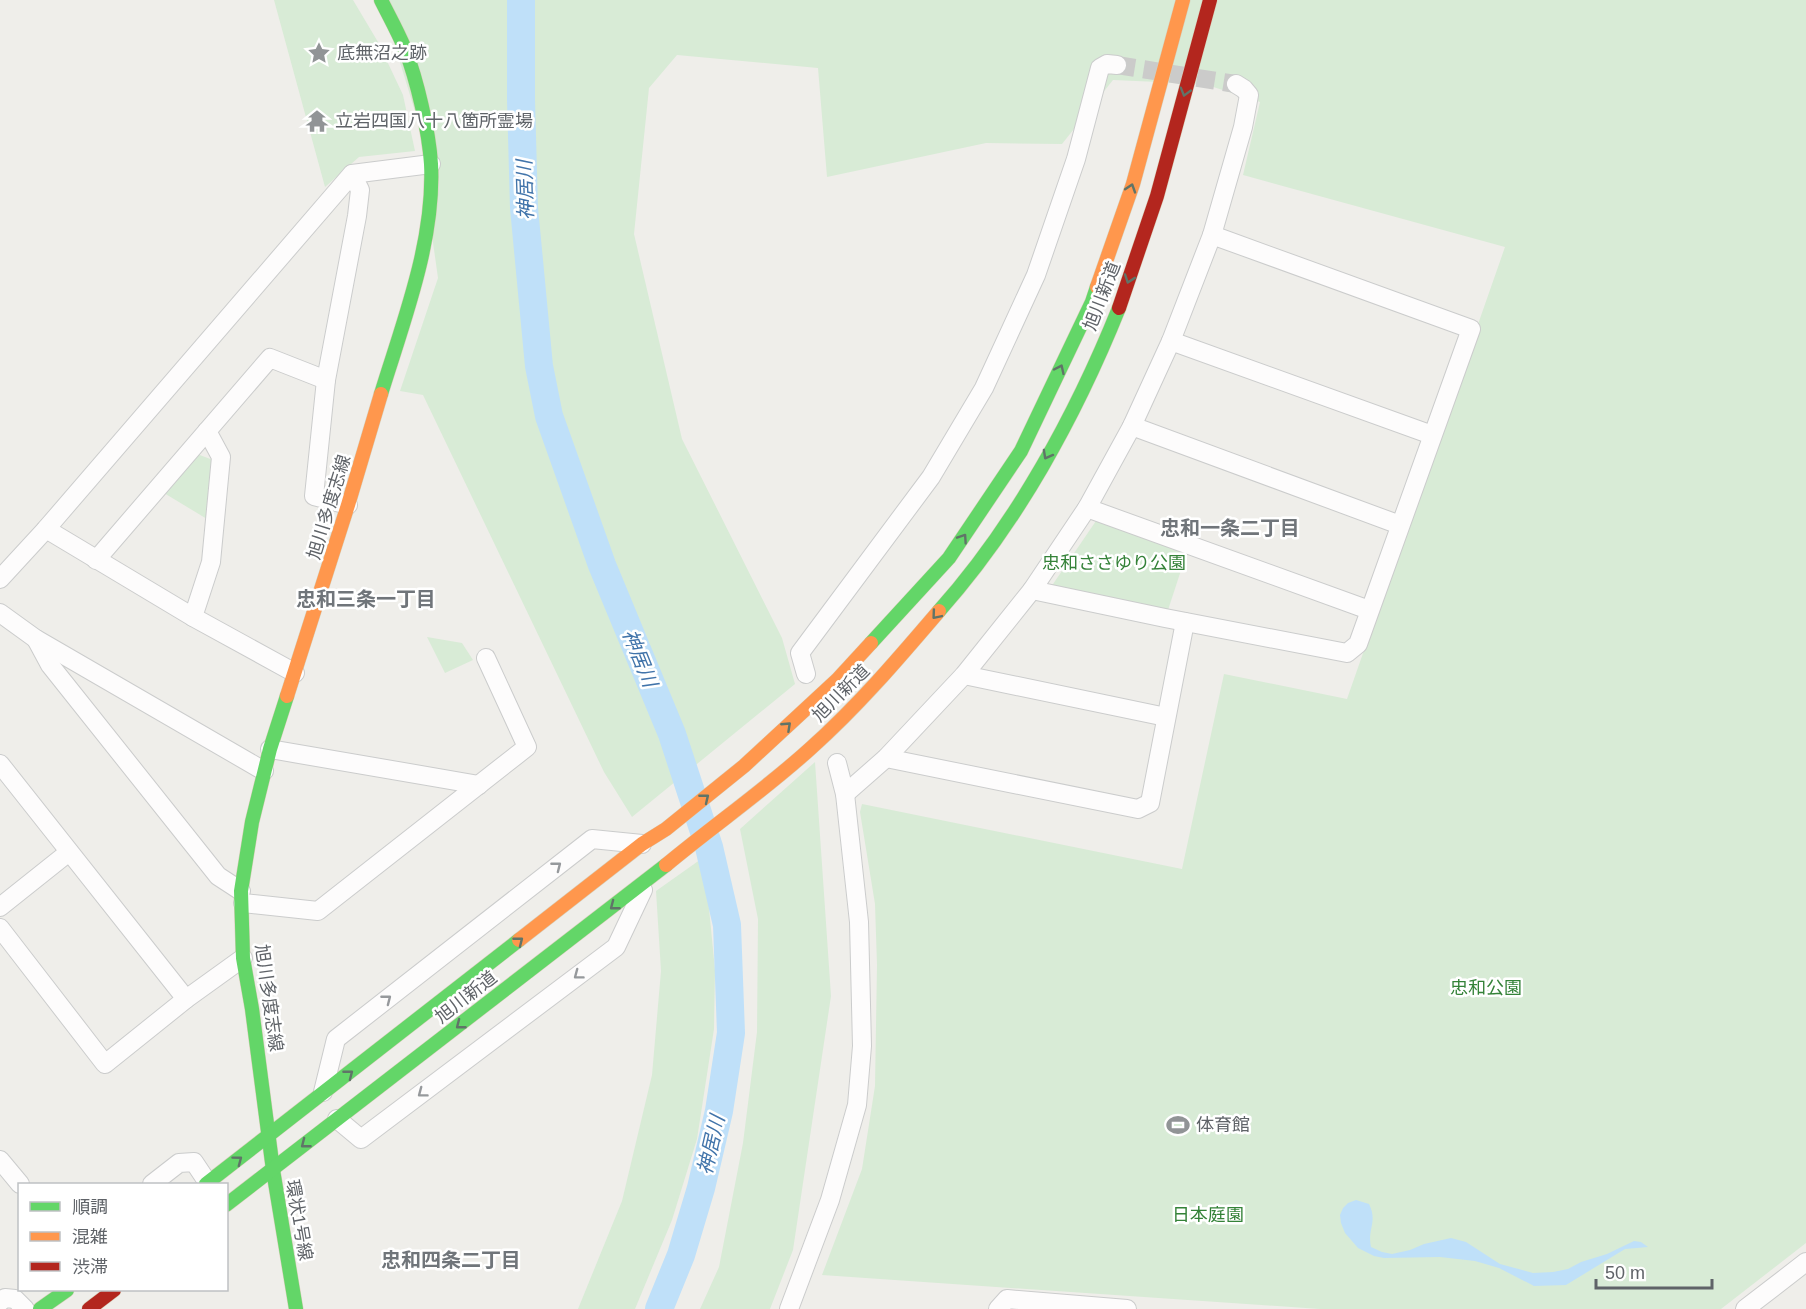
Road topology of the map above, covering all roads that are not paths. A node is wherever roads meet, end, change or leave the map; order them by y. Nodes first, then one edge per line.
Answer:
1 (381, 0) edge
2 (1184, 0) edge
3 (1210, 0) edge
4 (1117, 65) tunnel mouth
5 (1236, 84) dead end
6 (431, 164) junction
7 (352, 174) junction
8 (1212, 236) junction
9 (1172, 341) junction
10 (326, 380) junction
11 (1132, 426) junction
12 (207, 431) junction
13 (1432, 435) junction
14 (348, 505) junction
15 (1087, 508) junction
16 (1400, 525) junction
17 (46, 529) junction
18 (96, 560) junction
19 (0, 579) edge
20 (1032, 590) junction
21 (1369, 610) junction
22 (0, 614) edge
23 (193, 617) junction
24 (1185, 622) junction
25 (36, 639) junction
26 (486, 658) dead end
27 (295, 673) junction
28 (806, 674) dead end
29 (964, 675) junction
30 (1166, 717) junction
31 (270, 749) junction
32 (886, 759) junction
33 (837, 763) dead end
34 (0, 764) edge
35 (264, 771) junction
36 (479, 785) junction
37 (845, 794) junction
38 (642, 844) junction
39 (69, 852) junction
40 (648, 880) junction
41 (242, 897) junction
42 (0, 907) edge
43 (0, 928) edge
44 (243, 958) junction
45 (186, 999) junction
46 (323, 1094) junction
47 (337, 1119) junction
48 (270, 1136) junction
49 (0, 1160) edge
50 (273, 1170) junction
51 (18, 1183) edge
52 (155, 1183) edge
53 (206, 1183) edge
54 (208, 1183) edge
55 (228, 1204) edge
56 (1806, 1262) edge
57 (66, 1291) edge
58 (109, 1291) edge
59 (0, 1302) edge
60 (1074, 1306) edge
61 (25, 1309) edge
62 (40, 1309) edge
63 (90, 1309) edge
64 (119, 1309) edge
65 (296, 1309) edge
66 (789, 1309) edge
67 (998, 1309) edge
68 (1127, 1309) edge
69 (1745, 1309) edge

1 - 6 main road, 旭川多度志線
38 -> 2 main road, 旭川新道
3 -> 40 main road, 旭川新道
4 - 28 street
5 - 8 street
6 - 7 street
6 - 14 main road, 旭川多度志線
7 - 10 street
7 - 17 street
8 - 9 street
8 - 13 street
9 - 11 street
9 - 13 street
10 - 12 street
10 - 14 street
11 - 15 street
11 - 16 street
12 - 18 street
12 - 23 street
13 - 16 street
14 - 27 main road, 旭川多度志線
15 - 20 street
15 - 21 street
16 - 21 street
17 - 18 street
17 - 19 street
18 - 23 street
20 - 24 street
20 - 29 street
21 - 24 street
22 - 25 street
23 - 27 street
24 - 30 street
25 - 35 street
25 - 41 street
26 - 36 street
27 - 31 main road, 旭川多度志線
29 - 30 street
29 - 32 street
30 - 32 street
31 - 35 main road, 旭川多度志線
31 - 36 street
32 - 37 street
33 - 37 street
34 - 39 street
35 - 41 main road, 旭川多度志線
36 - 41 street
37 - 66 street
46 -> 38 main road, 旭川新道
46 -> 38 street
39 - 42 street
39 - 45 street
40 -> 47 main road, 旭川新道
40 -> 47 street
41 - 44 main road, 旭川多度志線
43 - 45 street
44 - 45 street
44 - 48 main road, 旭川多度志線
46 - 48 main road, 旭川新道
47 -> 50 main road, 旭川新道
48 - 50 main road, 環状1号線
54 -> 48 main road, 旭川新道
49 - 51 street
50 - 55 main road, 旭川新道
50 - 65 main road, 環状1号線
52 - 53 street
56 - 69 street
57 - 62 main road
58 - 63 main road
58 - 64 street
59 - 61 street
60 - 67 street
60 - 68 street

